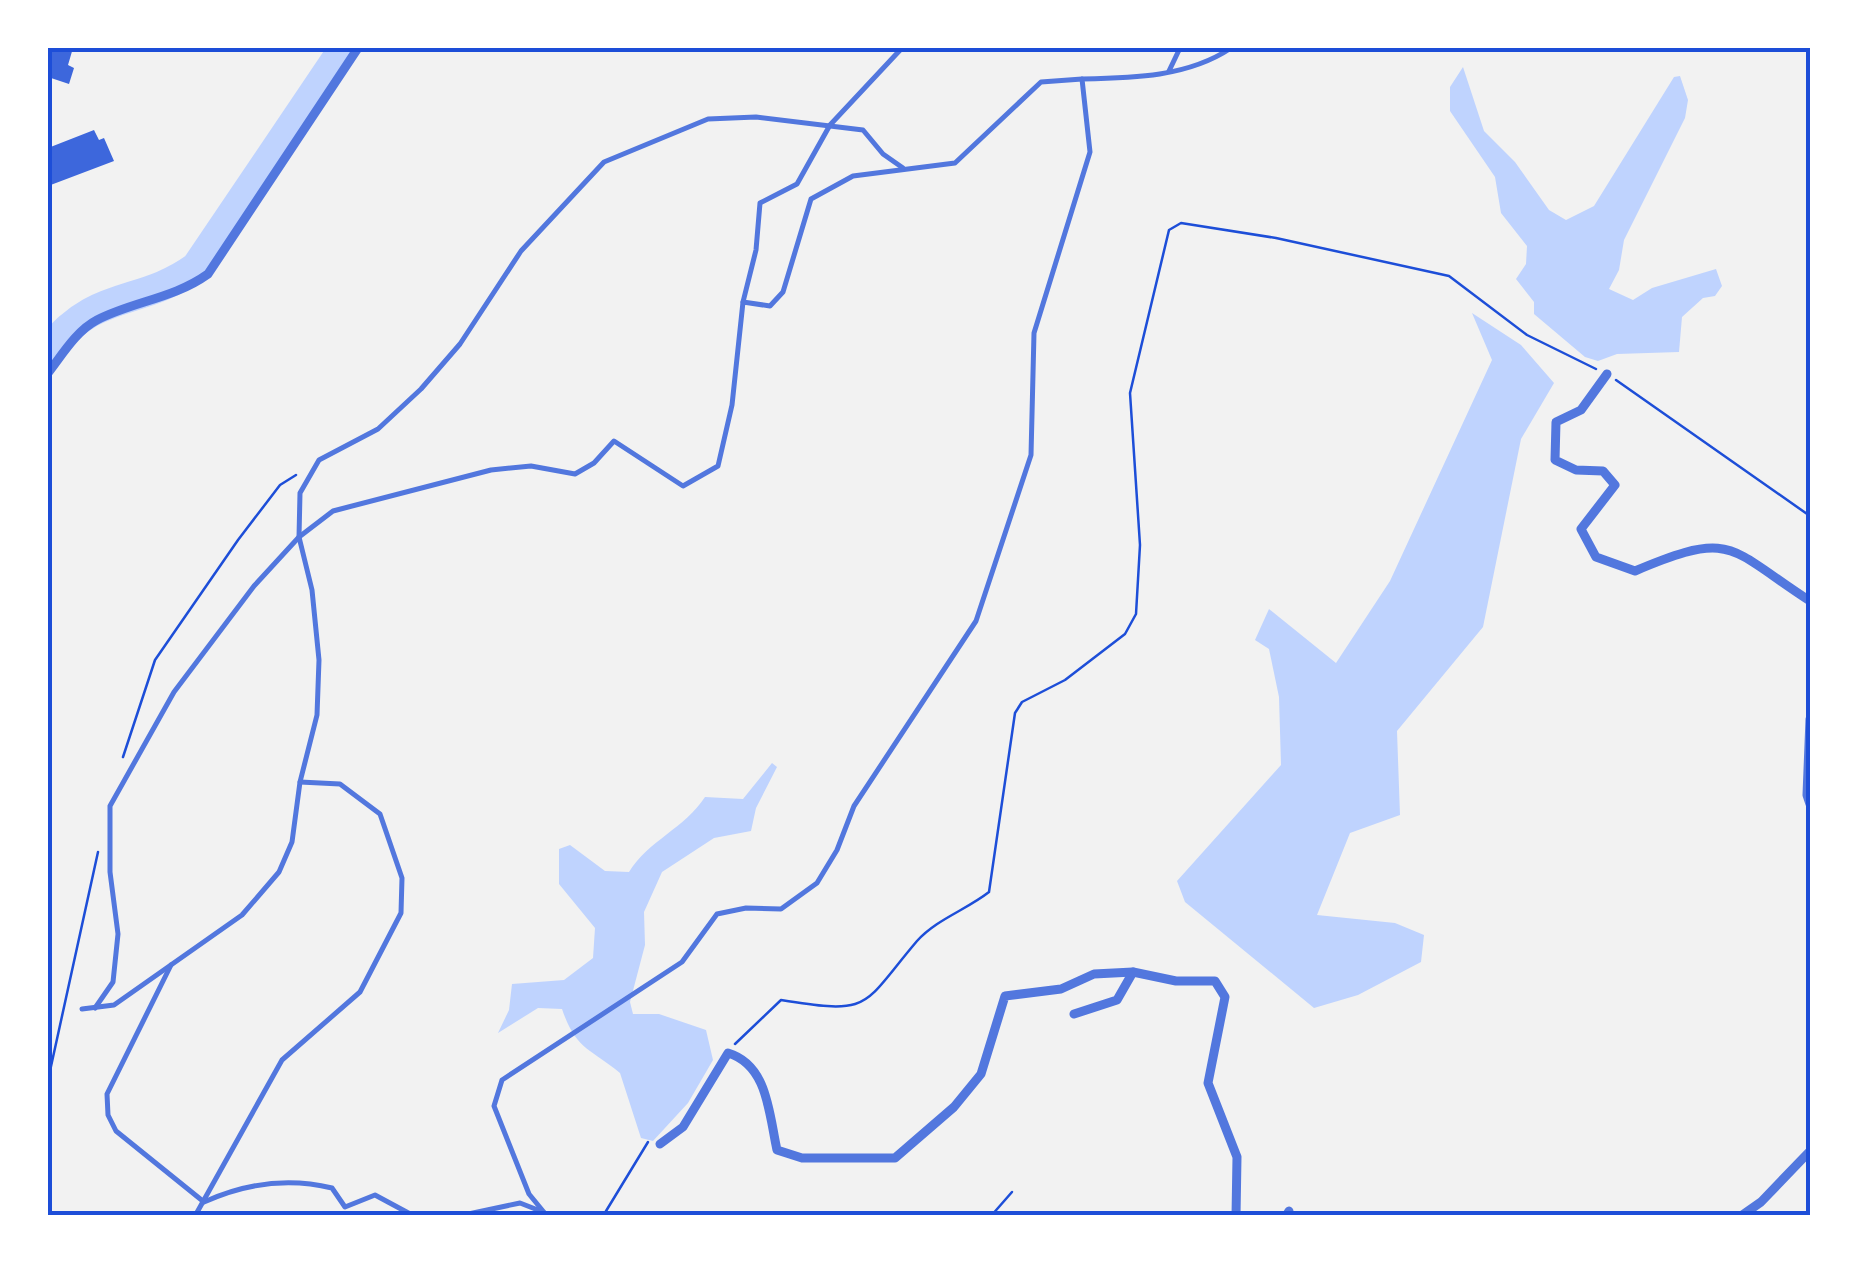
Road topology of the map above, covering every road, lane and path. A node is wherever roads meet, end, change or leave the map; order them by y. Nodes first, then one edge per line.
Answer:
1 (358, 48) edge
2 (368, 48) edge
3 (902, 48) edge
4 (1180, 48) edge
5 (1231, 48) edge
6 (352, 57) junction
7 (1169, 71) junction
8 (1082, 79) junction
9 (830, 124) junction
10 (905, 170) junction
11 (743, 302) junction
12 (48, 373) edge
13 (1607, 374) junction
14 (1810, 516) edge
15 (298, 538) junction
16 (1810, 602) edge
17 (1810, 719) edge
18 (300, 782) junction
19 (1810, 804) edge
20 (172, 962) junction
21 (1134, 972) junction
22 (95, 1008) junction
23 (82, 1009) dead end
24 (1074, 1014) dead end
25 (728, 1052) junction
26 (660, 1144) joint
27 (1810, 1151) edge
28 (1012, 1192) dead end
29 (204, 1202) junction
30 (547, 1214) edge
31 (195, 1216) edge
32 (414, 1216) edge
33 (459, 1216) edge
34 (603, 1216) edge
35 (991, 1216) edge
36 (1236, 1216) edge
37 (1741, 1216) edge

1 - 6 street
2 - 6 street
3 - 9 lane
4 - 7 lane
5 - 7 lane
6 - 12 street
7 - 8 lane
8 - 10 lane
8 - 30 lane
9 - 10 lane
9 - 11 lane
9 - 15 lane
10 - 11 lane
11 - 15 lane
13 - 14 path
13 - 16 street
13 - 25 path
15 - 18 lane
15 - 22 lane
17 - 19 street
18 - 20 lane
18 - 29 lane
20 - 22 lane
20 - 29 lane
21 - 24 street
21 - 25 street
21 - 36 street
22 - 23 lane
25 - 26 street
26 - 34 path
27 - 37 street
28 - 35 path
29 - 31 lane
29 - 32 lane
30 - 33 lane

